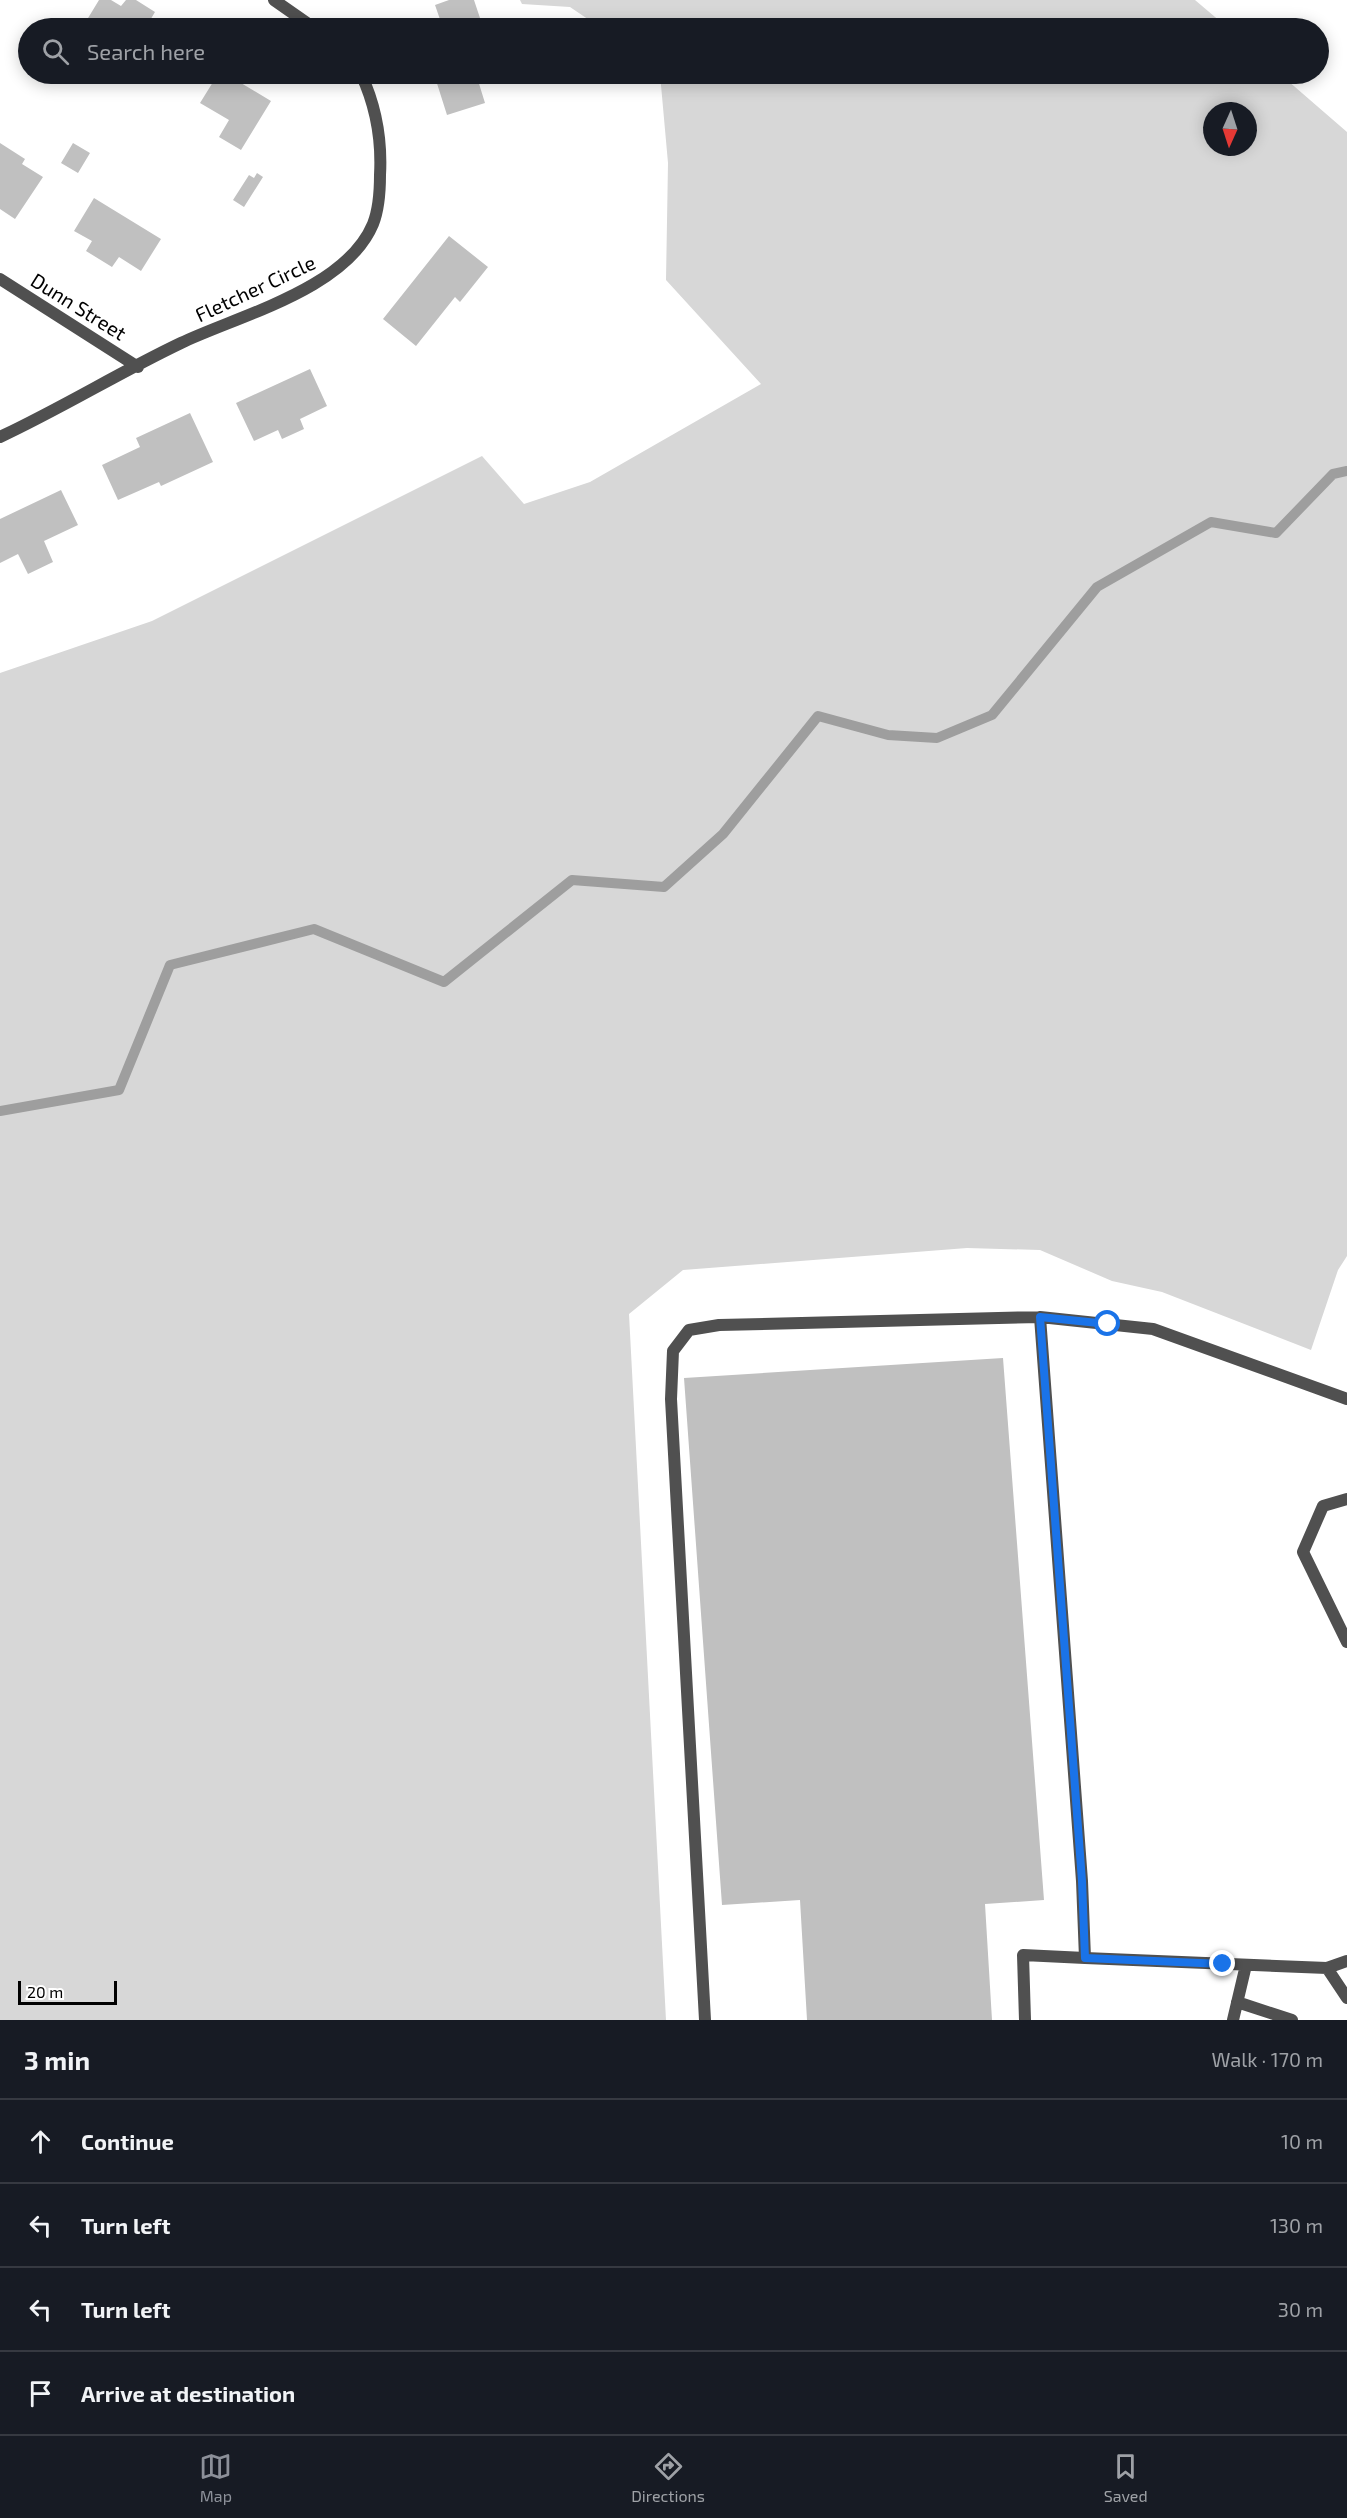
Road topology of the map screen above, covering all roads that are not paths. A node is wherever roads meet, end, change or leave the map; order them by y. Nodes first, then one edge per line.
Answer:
1 (274, 0) edge
2 (300, 18) edge
3 (365, 84) edge
4 (0, 279) edge
5 (138, 367) junction
6 (0, 437) edge
7 (1040, 1317) junction
8 (1347, 1400) edge
9 (1347, 1499) edge
10 (1347, 1642) edge
11 (1085, 1958) junction
12 (1347, 1961) edge
13 (1246, 1965) junction
14 (1327, 1968) junction
15 (1347, 1998) edge
16 (1237, 2002) junction
17 (705, 2020) edge
18 (1025, 2020) edge
19 (1233, 2020) edge
20 (1292, 2020) edge

1 - 2 street
3 - 5 street, Fletcher Circle
4 - 5 street, Dunn Street
5 - 6 street, Fletcher Circle
7 - 8 street
7 - 11 street
7 - 17 street
9 - 10 street
11 - 13 street
11 - 18 street
12 - 14 street
13 - 14 street
13 - 16 street
14 - 15 street
16 - 19 street
16 - 20 street

